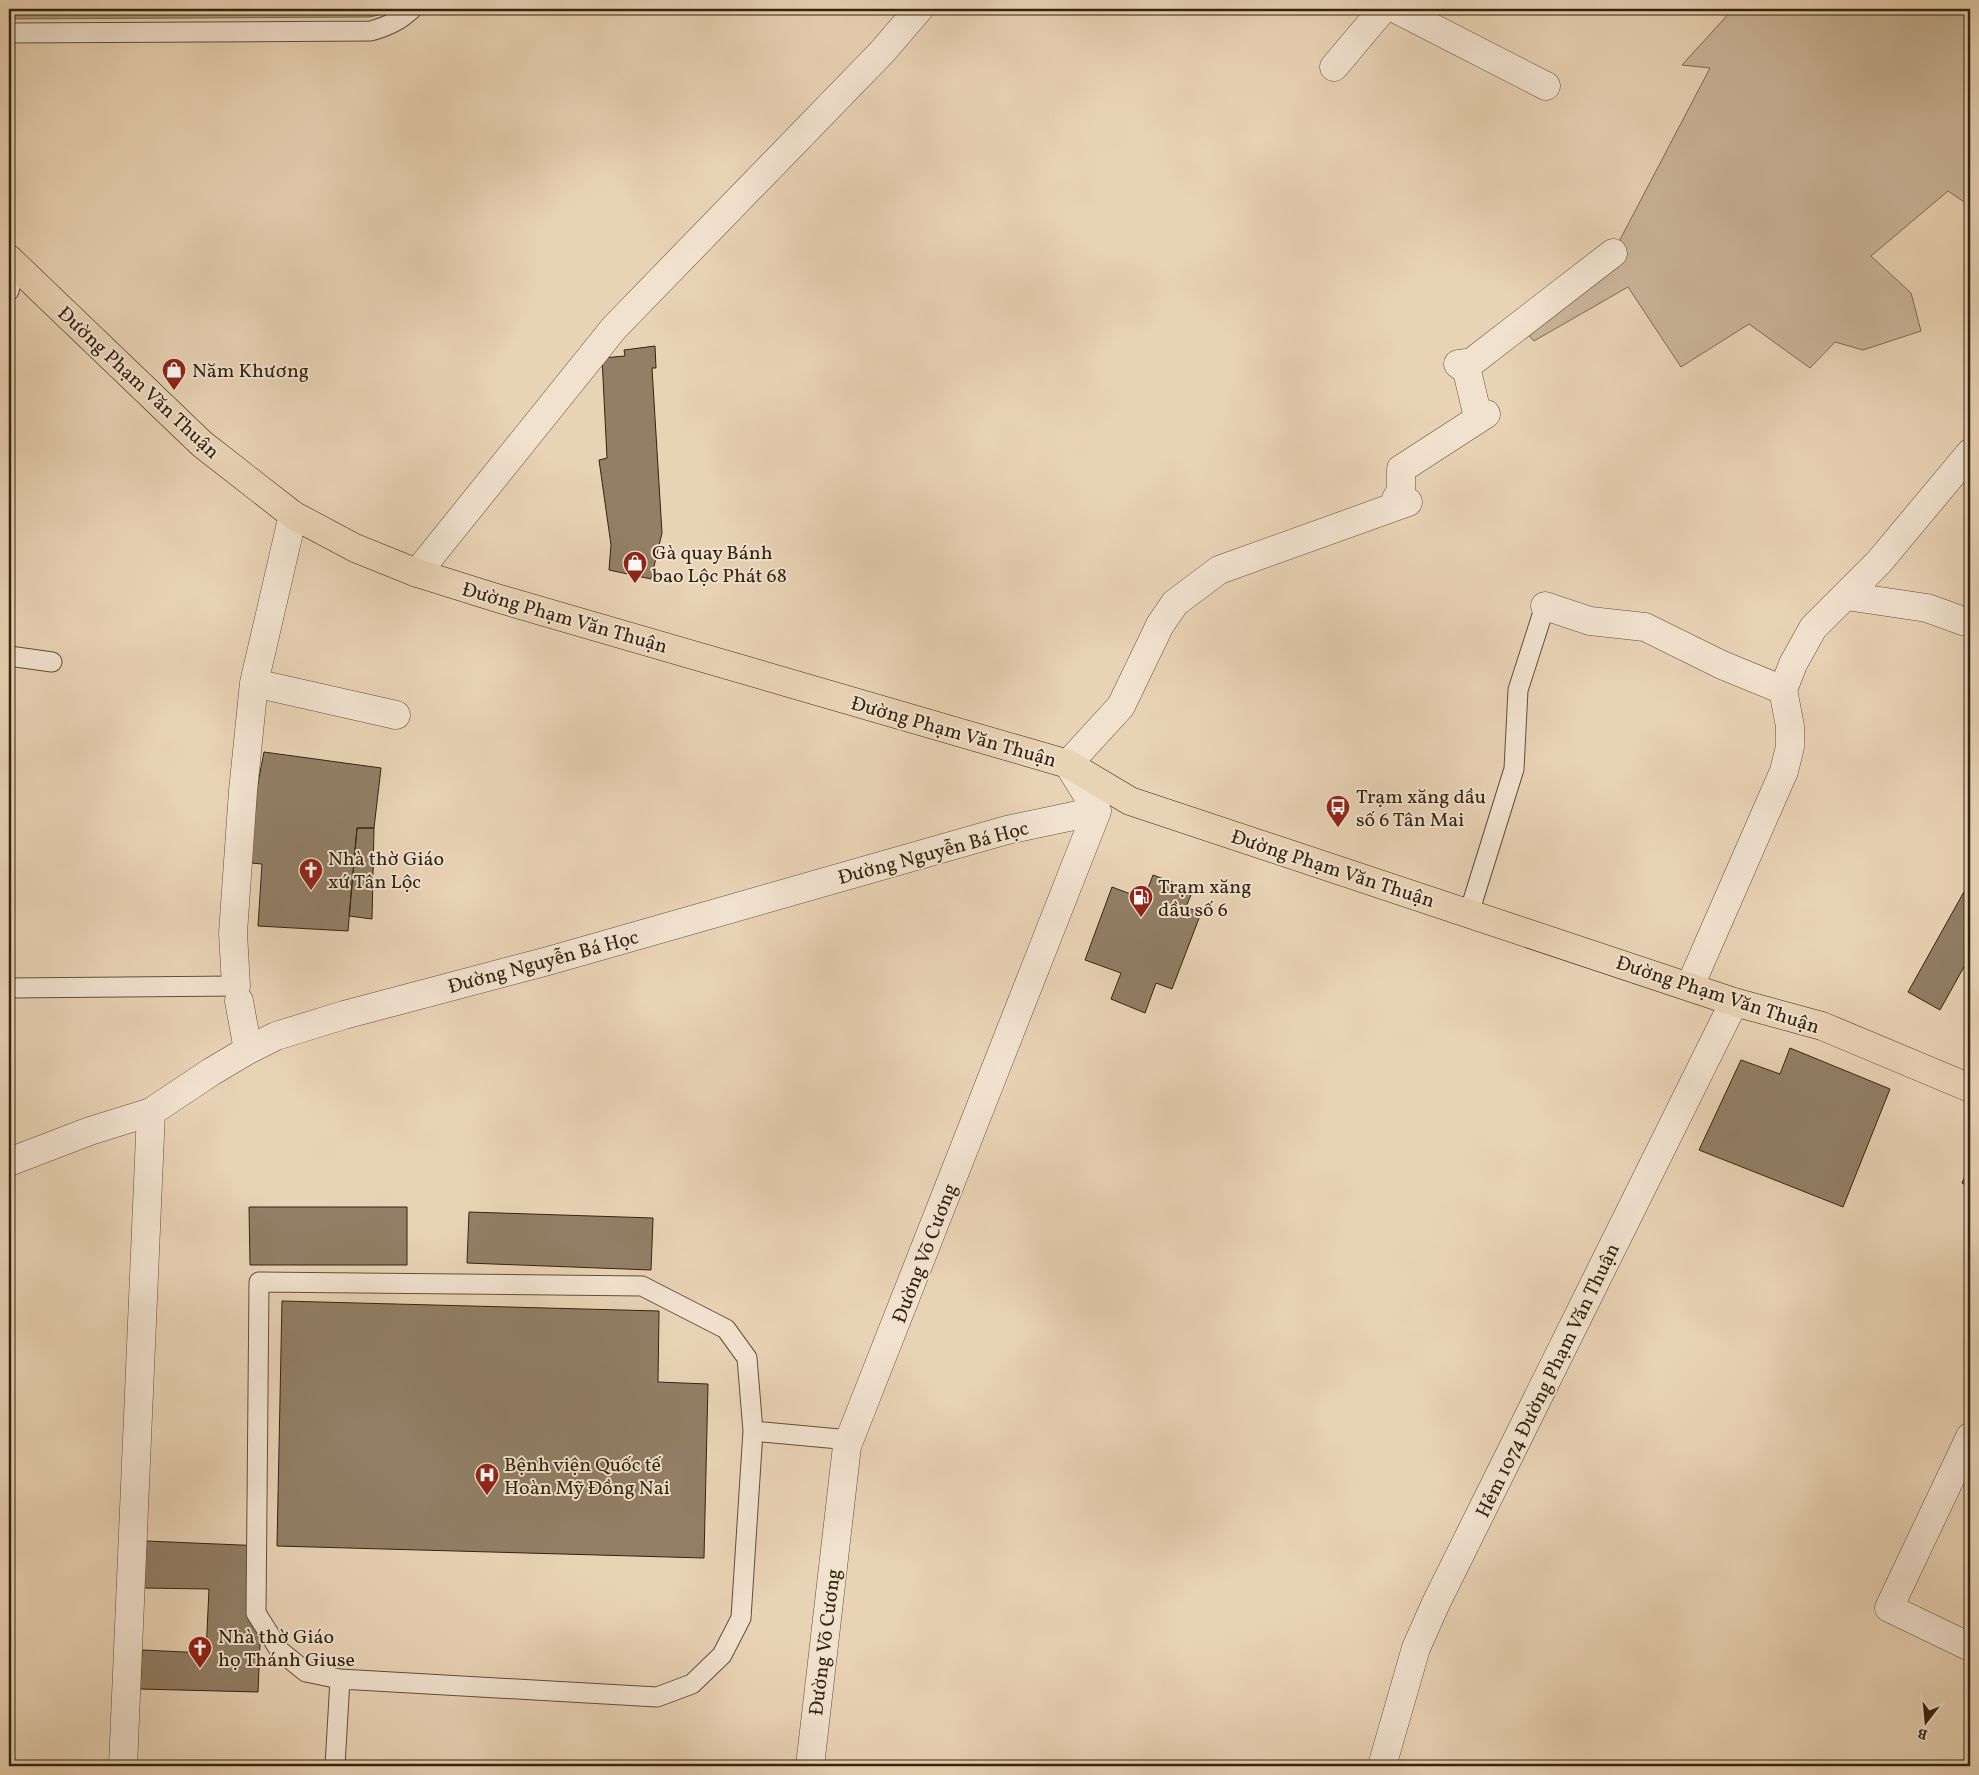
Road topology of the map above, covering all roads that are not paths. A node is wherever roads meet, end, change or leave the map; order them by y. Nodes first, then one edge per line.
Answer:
1 (412, 9) edge
2 (919, 9) edge
3 (1383, 9) edge
4 (1396, 9) edge
5 (9, 33) edge
6 (1334, 67) dead end
7 (1546, 86) dead end
8 (1613, 253) dead end
9 (11, 272) edge
10 (1970, 453) edge
11 (293, 515) junction
12 (417, 573) junction
13 (1846, 596) junction
14 (1545, 606) joint
15 (1970, 621) edge
16 (9, 656) edge
17 (52, 662) dead end
18 (254, 683) junction
19 (1783, 690) junction
20 (396, 714) dead end
21 (1068, 764) junction
22 (1097, 811) junction
23 (1469, 913) junction
24 (1690, 986) junction
25 (9, 988) edge
26 (237, 994) junction
27 (1734, 1002) junction
28 (248, 1050) junction
29 (1970, 1088) edge
30 (151, 1112) junction
31 (9, 1162) edge
32 (753, 1431) junction
33 (1970, 1437) edge
34 (850, 1440) junction
35 (1970, 1647) edge
36 (340, 1679) junction
37 (124, 1766) edge
38 (335, 1766) edge
39 (810, 1766) edge
40 (1382, 1766) edge

1 - 5 lane
2 - 12 street
3 - 6 street
4 - 7 street
8 - 21 street
9 - 11 main road, Đường Phạm Văn Thuận
10 - 13 street
11 - 12 main road, Đường Phạm Văn Thuận
11 - 18 street
12 - 21 main road, Đường Phạm Văn Thuận
13 - 15 street
13 - 19 street
14 - 19 street
14 - 23 lane
16 - 17 lane
18 - 20 street
18 - 26 street
19 - 24 street
21 - 22 street
21 - 23 main road, Đường Phạm Văn Thuận
22 - 28 street, Đường Nguyễn Bá Học
22 - 34 street, Đường Võ Cương
23 - 24 main road, Đường Phạm Văn Thuận
24 - 27 main road, Đường Phạm Văn Thuận
25 - 26 lane
26 - 28 street
27 - 29 main road, Đường Phạm Văn Thuận
27 - 40 street, Hẻm 1074 Đường Phạm Văn Thuận
28 - 30 street, Đường Nguyễn Bá Học
30 - 31 street, Đường Nguyễn Bá Học
30 - 37 street
32 - 34 lane
32 - 36 lane
32 - 36 lane
33 - 35 street
34 - 39 street, Đường Võ Cương
36 - 38 lane

